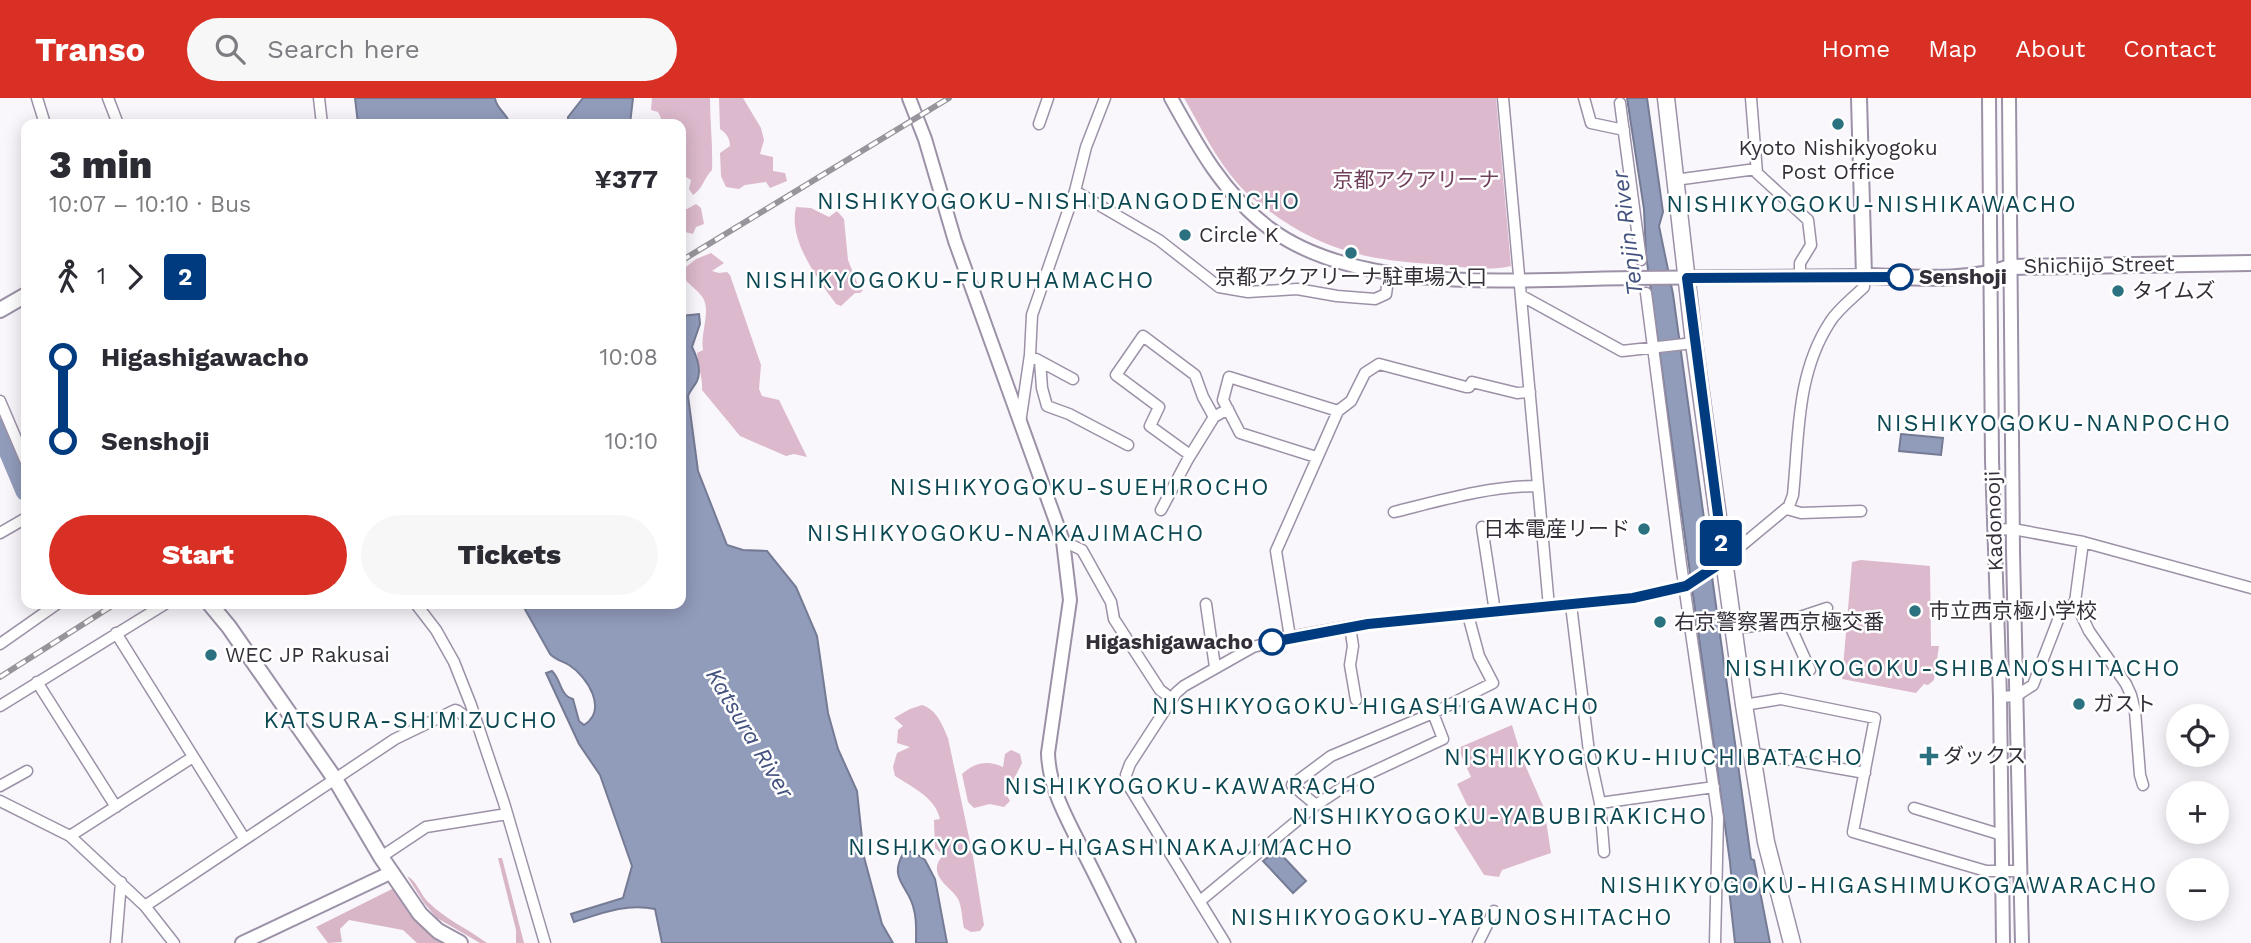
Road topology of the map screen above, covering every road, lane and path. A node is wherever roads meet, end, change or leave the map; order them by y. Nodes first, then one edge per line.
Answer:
1 (39, 98) edge
2 (107, 98) edge
3 (319, 98) edge
4 (909, 98) edge
5 (1048, 98) edge
6 (1105, 98) edge
7 (1171, 98) edge
8 (1503, 98) edge
9 (1584, 98) edge
10 (1666, 98) edge
11 (1751, 98) edge
12 (1859, 98) edge
13 (1989, 98) edge
14 (2009, 98) edge
15 (1620, 103) dead end
16 (44, 119) edge
17 (116, 119) edge
18 (321, 119) edge
19 (1039, 124) dead end
20 (1624, 130) junction
21 (1755, 169) junction
22 (1675, 180) junction
23 (1075, 191) junction
24 (1641, 260) dead end
25 (2251, 263) edge
26 (2010, 267) junction
27 (1389, 272) junction
28 (1991, 274) junction
29 (1864, 276) junction
30 (1800, 277) junction
31 (1682, 278) junction
32 (1520, 279) junction
33 (1646, 293) dead end
34 (1522, 296) junction
35 (21, 298) edge
36 (0, 310) edge
37 (1689, 344) junction
38 (1655, 348) junction
39 (1030, 355) junction
40 (1040, 361) junction
41 (1073, 379) dead end
42 (1530, 392) junction
43 (0, 401) edge
44 (1228, 409) junction
45 (1338, 411) junction
46 (1214, 417) junction
47 (3, 419) edge
48 (1020, 423) junction
49 (1128, 445) dead end
50 (21, 453) edge
51 (1190, 454) junction
52 (1316, 457) junction
53 (1538, 486) junction
54 (1787, 509) junction
55 (1161, 510) dead end
56 (1861, 511) dead end
57 (1394, 512) dead end
58 (21, 521) edge
59 (1482, 527) dead end
60 (2013, 529) junction
61 (1994, 530) junction
62 (0, 533) edge
63 (1063, 541) junction
64 (2083, 542) junction
65 (1720, 564) junction
66 (1687, 585) junction
67 (2251, 588) edge
68 (2075, 602) junction
69 (1206, 604) dead end
70 (1571, 605) junction
71 (1549, 607) junction
72 (1827, 608) dead end
73 (50, 609) edge
74 (157, 609) edge
75 (215, 609) edge
76 (420, 609) edge
77 (1495, 612) junction
78 (1468, 615) junction
79 (1788, 621) junction
80 (1350, 626) junction
81 (1733, 629) junction
82 (117, 633) junction
83 (1290, 637) junction
84 (0, 644) edge
85 (1215, 667) junction
86 (1810, 670) dead end
87 (37, 682) junction
88 (2000, 696) junction
89 (2016, 696) junction
90 (1172, 699) junction
91 (1356, 700) dead end
92 (1744, 705) junction
93 (0, 706) edge
94 (1433, 713) junction
95 (478, 727) junction
96 (1751, 753) junction
97 (193, 757) junction
98 (27, 771) dead end
99 (1865, 773) junction
100 (335, 779) junction
101 (2143, 785) dead end
102 (0, 786) edge
103 (1714, 788) junction
104 (0, 801) edge
105 (1600, 803) junction
106 (1316, 805) junction
107 (116, 807) junction
108 (1914, 807) dead end
109 (507, 814) junction
110 (2002, 835) junction
111 (70, 836) junction
112 (244, 838) junction
113 (1604, 852) dead end
114 (381, 857) junction
115 (2021, 871) junction
116 (392, 872) junction
117 (2003, 872) junction
118 (121, 882) junction
119 (1200, 901) junction
120 (145, 906) junction
121 (1494, 911) dead end
122 (116, 943) edge
123 (174, 943) edge
124 (242, 943) edge
125 (460, 943) edge
126 (545, 943) edge
127 (1129, 943) edge
128 (1225, 943) edge
129 (1478, 943) edge
130 (1715, 943) edge
131 (1791, 943) edge
132 (2003, 943) edge
133 (2022, 943) edge

1 - 16 street
2 - 17 street
3 - 18 street
4 - 48 street
5 - 19 street
6 - 23 street
7 - 27 street
8 - 32 street
9 - 20 street
10 - 22 main road
11 - 21 street
12 - 29 main road
13 - 28 street, Kadonooji
14 - 26 street, Kadonooji
15 - 20 street
20 - 24 street
21 - 22 street
21 - 30 street
22 - 31 main road
23 - 27 street
23 - 39 street
25 - 26 main road, Shichijō Street
26 - 28 main road, Shichijō Street
26 - 60 street, Kadonooji
27 - 32 street
28 - 29 main road, Shichijō Street
28 - 61 street, Kadonooji
29 - 30 street
29 - 54 street
30 - 31 street
31 - 32 street
31 - 37 main road
32 - 34 street
33 - 38 street
34 - 38 street
34 - 42 street
35 - 36 main road
37 - 38 street
37 - 65 main road
38 - 66 street
39 - 40 street
39 - 48 street
40 - 41 street
40 - 49 street
42 - 45 street
42 - 53 street
43 - 47 street
44 - 45 street
44 - 46 street
44 - 52 street
45 - 52 street
46 - 51 street
46 - 51 street
47 - 50 street
48 - 63 street
51 - 55 street
52 - 83 street
53 - 57 street
53 - 71 street
54 - 56 street
54 - 65 street
58 - 62 street
59 - 77 street
60 - 61 street
60 - 64 street
60 - 89 street, Kadonooji
61 - 88 street, Kadonooji
63 - 90 street
63 - 127 street
64 - 67 street
64 - 68 street
65 - 66 street
65 - 81 main road
66 - 70 street
66 - 103 street
68 - 89 street
68 - 101 street
69 - 85 street
70 - 71 street
70 - 105 street
71 - 77 street
72 - 79 street
73 - 84 street
74 - 82 street
75 - 100 main road
76 - 95 street
77 - 78 street
78 - 80 street
78 - 94 street
79 - 81 street
79 - 86 street
80 - 83 street
80 - 91 street
81 - 92 main road
82 - 87 street
82 - 97 street
83 - 85 street
85 - 90 street
87 - 93 street
87 - 107 street
88 - 89 street
88 - 110 street, Kadonooji
89 - 115 street, Kadonooji
90 - 119 street
92 - 96 main road
92 - 99 street
94 - 106 street
94 - 106 street
95 - 100 street
95 - 109 street
96 - 99 street
96 - 131 main road
97 - 107 street
97 - 112 street
98 - 102 street
99 - 117 street
100 - 112 street
100 - 114 main road
103 - 105 street
103 - 130 street
104 - 111 street
105 - 113 street
106 - 119 street
107 - 111 street
108 - 110 street
109 - 114 street
109 - 126 street
110 - 117 street, Kadonooji
111 - 118 street
112 - 120 street
114 - 116 main road
115 - 117 street
115 - 133 street, Kadonooji
116 - 124 street
116 - 125 main road
117 - 132 street, Kadonooji
118 - 120 street
118 - 122 street
119 - 128 street
120 - 123 street
121 - 129 street

